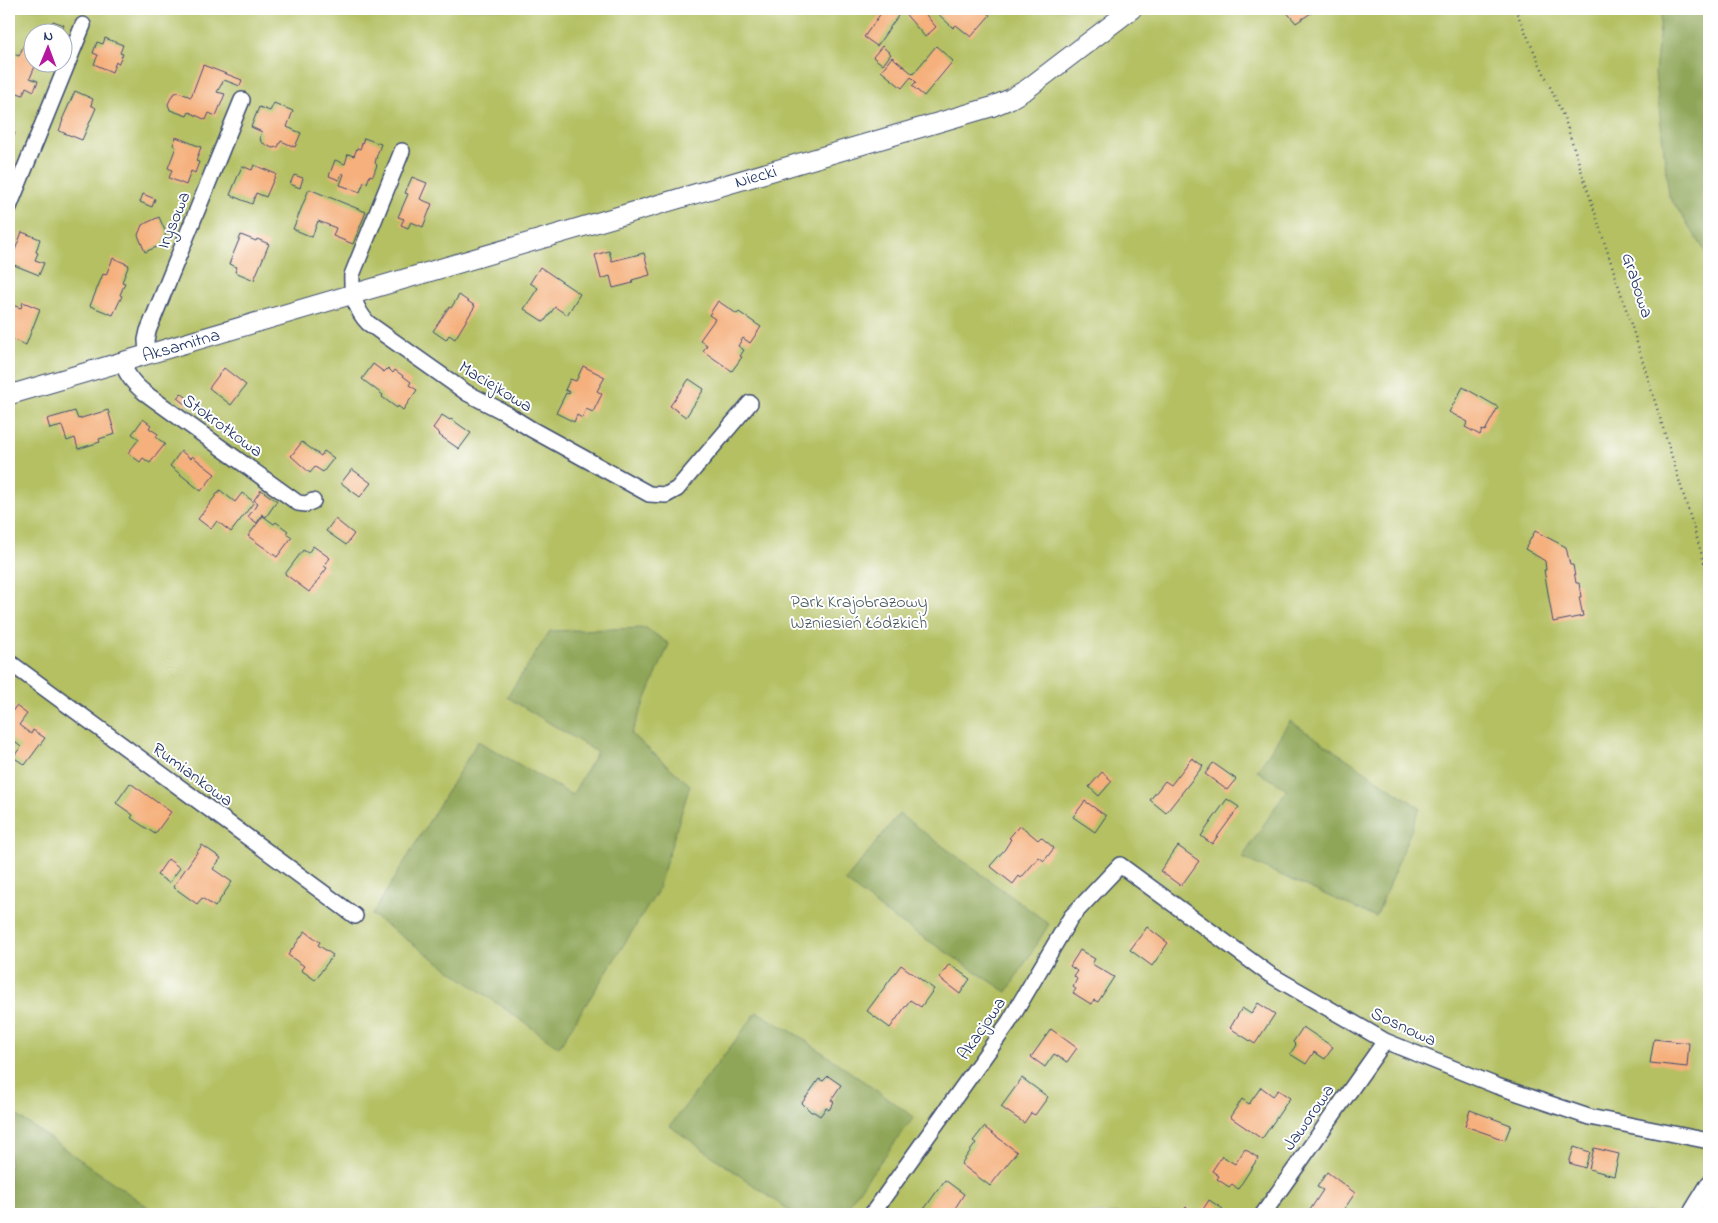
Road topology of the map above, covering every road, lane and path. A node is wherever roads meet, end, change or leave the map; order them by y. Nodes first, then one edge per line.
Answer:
1 (1132, 9) edge
2 (1514, 9) edge
3 (83, 24) dead end
4 (242, 100) dead end
5 (402, 151) dead end
6 (9, 207) edge
7 (352, 294) junction
8 (147, 354) junction
9 (122, 362) junction
10 (9, 395) edge
11 (750, 403) dead end
12 (313, 501) dead end
13 (1709, 578) edge
14 (9, 662) edge
15 (1120, 865) joint
16 (355, 916) dead end
17 (1384, 1041) junction
18 (1709, 1141) edge
19 (1709, 1182) edge
20 (872, 1214) edge
21 (1263, 1214) edge
22 (1690, 1214) edge

1 - 7 street, Niecki
2 - 13 path, Grabowa
3 - 6 street
4 - 8 street, Irysowa
5 - 7 street, Maciejkowa
7 - 8 street, Aksamitna
7 - 11 street, Maciejkowa
8 - 9 street, Aksamitna
9 - 10 street, Aksamitna
9 - 12 street, Stokrotkowa
14 - 16 street, Rumiankowa
15 - 17 street, Sosnowa
15 - 20 street, Akacjowa
17 - 18 street, Sosnowa
17 - 21 street, Jaworowa
19 - 22 street

